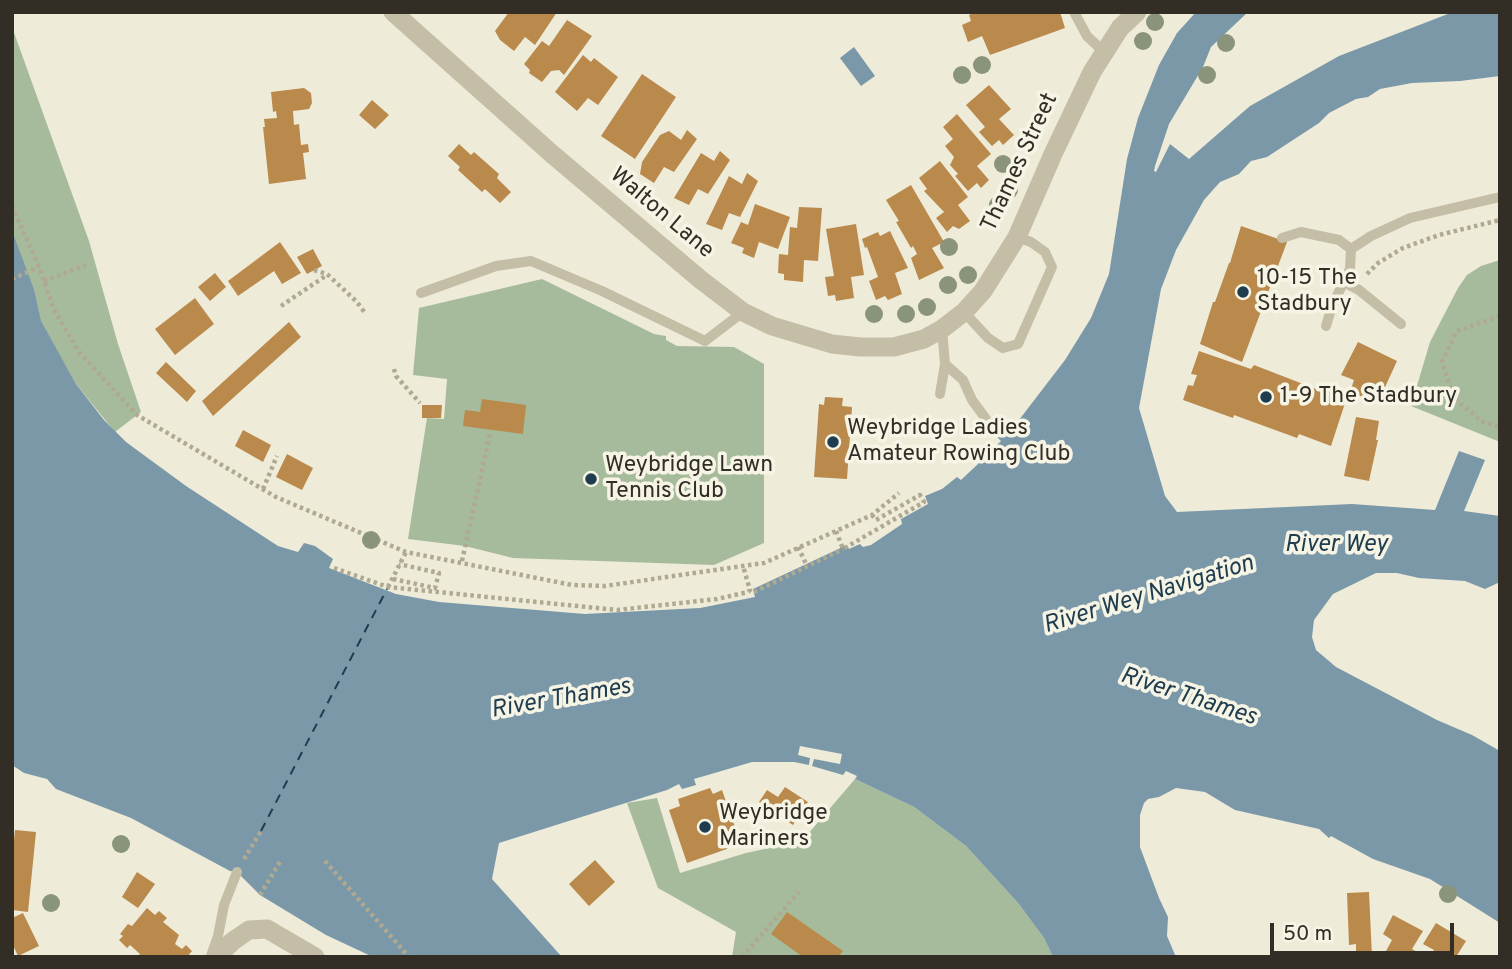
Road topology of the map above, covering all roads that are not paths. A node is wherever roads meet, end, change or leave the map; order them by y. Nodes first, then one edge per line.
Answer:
1 (393, 12) edge
2 (1074, 12) edge
3 (1137, 12) edge
4 (1104, 52) junction
5 (1500, 197) edge
6 (1017, 237) junction
7 (1282, 238) dead end
8 (1352, 249) junction
9 (1344, 282) junction
10 (421, 293) dead end
11 (743, 312) junction
12 (964, 312) junction
13 (1401, 324) dead end
14 (1326, 326) dead end
15 (942, 329) junction
16 (945, 364) junction
17 (940, 394) dead end
18 (986, 419) dead end
19 (237, 872) road end
20 (211, 957) edge
21 (216, 957) edge
22 (315, 957) edge

1 - 11 street, Walton Lane
2 - 4 lane
3 - 4 street, Thames Street
4 - 6 street, Thames Street
5 - 8 lane
6 - 12 street, Thames Street
6 - 12 lane
7 - 8 lane
8 - 9 lane
9 - 13 lane
9 - 14 lane
10 - 11 lane
11 - 15 street, Walton Lane
12 - 15 street, Thames Street
15 - 16 lane
16 - 17 lane
16 - 18 lane
19 - 20 lane
21 - 22 street

